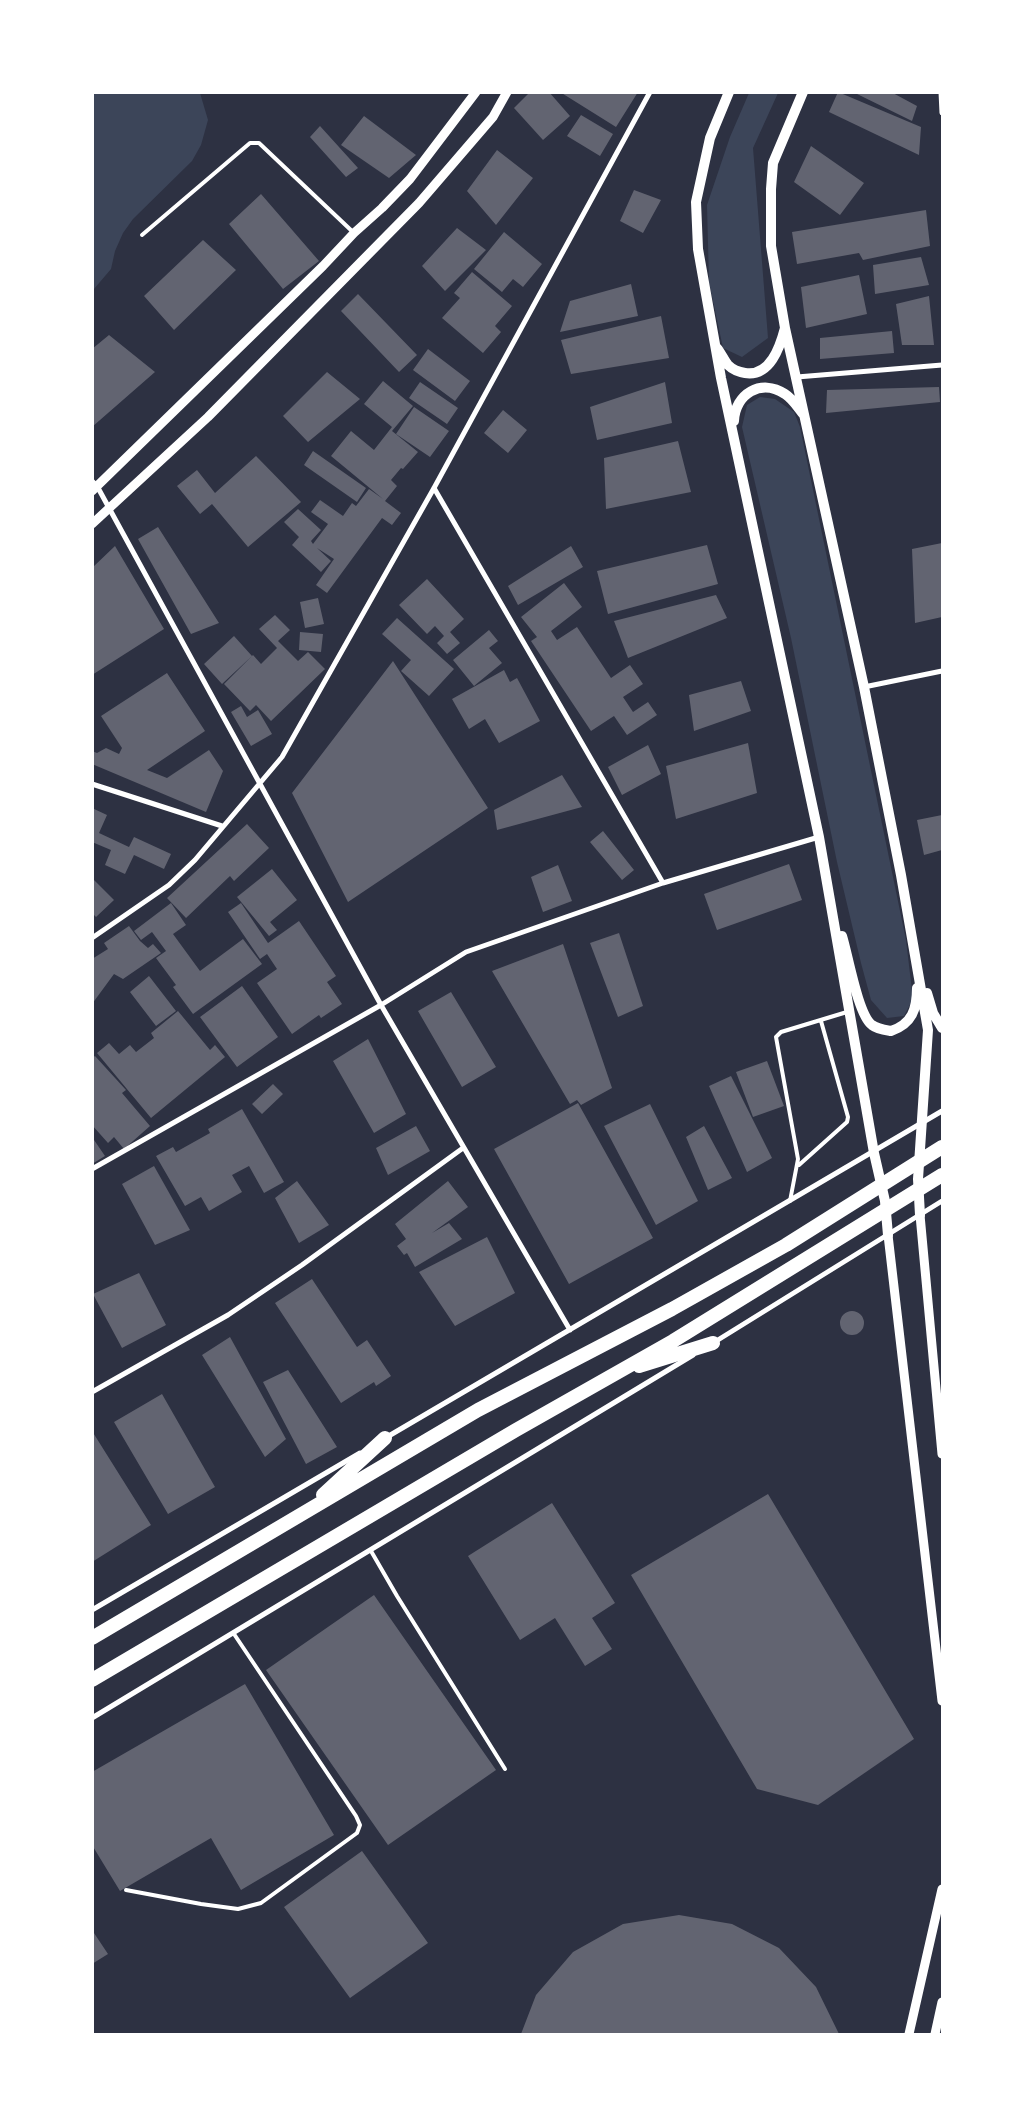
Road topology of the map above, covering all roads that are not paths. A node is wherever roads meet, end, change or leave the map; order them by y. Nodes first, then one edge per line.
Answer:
1 (476, 92) edge
2 (507, 92) edge
3 (650, 92) edge
4 (729, 92) edge
5 (803, 92) edge
6 (941, 92) edge
7 (942, 113) edge
8 (142, 234) dead end
9 (354, 234) junction
10 (786, 328) junction
11 (714, 343) junction
12 (942, 365) edge
13 (798, 377) junction
14 (805, 416) junction
15 (734, 434) junction
16 (94, 486) edge
17 (434, 488) junction
18 (109, 508) junction
19 (92, 524) edge
20 (942, 671) edge
21 (864, 687) junction
22 (260, 783) junction
23 (92, 784) edge
24 (222, 826) junction
25 (820, 837) junction
26 (663, 883) junction
27 (92, 938) edge
28 (915, 957) junction
29 (381, 1005) junction
30 (849, 1011) junction
31 (821, 1021) junction
32 (942, 1028) edge
33 (942, 1111) edge
34 (922, 1124) junction
35 (942, 1147) edge
36 (463, 1148) junction
37 (874, 1153) junction
38 (799, 1165) junction
39 (92, 1169) edge
40 (942, 1175) edge
41 (942, 1201) edge
42 (789, 1202) junction
43 (920, 1215) junction
44 (888, 1235) junction
45 (570, 1330) junction
46 (713, 1343) junction
47 (612, 1375) junction
48 (92, 1392) edge
49 (386, 1438) junction
50 (942, 1454) edge
51 (303, 1514) junction
52 (371, 1551) junction
53 (92, 1610) edge
54 (234, 1634) junction
55 (92, 1638) edge
56 (92, 1680) edge
57 (942, 1702) edge
58 (92, 1718) edge
59 (505, 1769) dead end
60 (942, 1889) edge
61 (126, 1890) dead end
62 (942, 2002) edge
63 (909, 2034) edge
64 (935, 2034) edge

1 - 9 street
2 - 18 street
3 - 17 street
4 - 11 main road
5 - 10 main road
6 - 7 street
8 - 9 lane
9 - 16 street
10 - 11 main road
10 - 13 main road
11 - 15 main road
12 - 13 street
13 - 14 main road
14 - 15 main road
14 - 21 main road
15 - 25 main road
16 - 18 street
17 - 22 street
17 - 26 street
18 - 19 street
18 - 22 street
20 - 21 street
21 - 28 main road
22 - 24 street
22 - 29 street
23 - 24 street
24 - 27 street
25 - 26 street
25 - 28 main road
25 - 30 main road
26 - 29 street
28 - 32 main road
28 - 34 main road
29 - 36 street
29 - 39 street
30 - 31 lane
30 - 37 main road
31 - 38 lane
31 - 38 lane
33 - 34 street
34 - 37 street
34 - 43 main road
35 - 51 highway
36 - 45 street
36 - 48 street
37 - 42 street
37 - 44 main road
38 - 42 lane
40 - 47 highway
41 - 43 street
42 - 45 street
43 - 44 street
43 - 50 street
44 - 46 street
44 - 57 street
45 - 49 street
46 - 47 highway
46 - 52 street
47 - 56 highway
49 - 51 highway
49 - 53 street
51 - 55 highway
52 - 54 street
52 - 59 lane
54 - 58 street
54 - 61 lane
60 - 63 street
62 - 64 street

